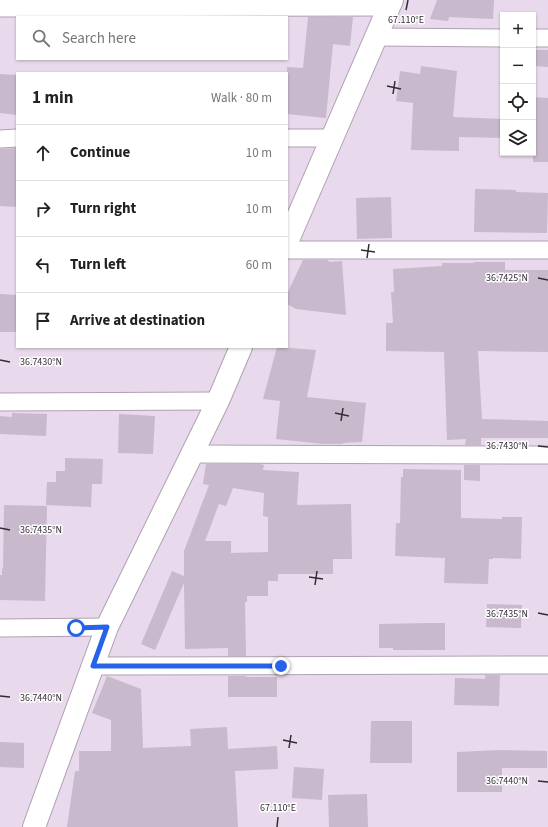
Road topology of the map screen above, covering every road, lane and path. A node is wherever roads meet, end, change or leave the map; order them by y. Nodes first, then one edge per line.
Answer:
1 (391, 4) edge
2 (0, 8) edge
3 (376, 37) junction
4 (500, 38) edge
5 (536, 38) edge
6 (548, 38) edge
7 (0, 138) edge
8 (16, 138) edge
9 (288, 138) edge
10 (333, 138) junction
11 (288, 240) edge
12 (288, 250) edge
13 (548, 250) edge
14 (241, 348) edge
15 (218, 401) junction
16 (0, 402) edge
17 (192, 454) junction
18 (548, 455) edge
19 (107, 627) junction
20 (0, 628) edge
21 (548, 665) edge
22 (93, 666) junction
23 (34, 827) edge

1 - 2 street
1 - 3 street
3 - 4 street
3 - 10 street
5 - 6 street
7 - 8 street
9 - 10 street
10 - 11 street
12 - 13 street
14 - 15 street
15 - 16 street
15 - 17 street
17 - 18 street
17 - 19 street
19 - 20 street
19 - 22 street
21 - 22 street
22 - 23 street

